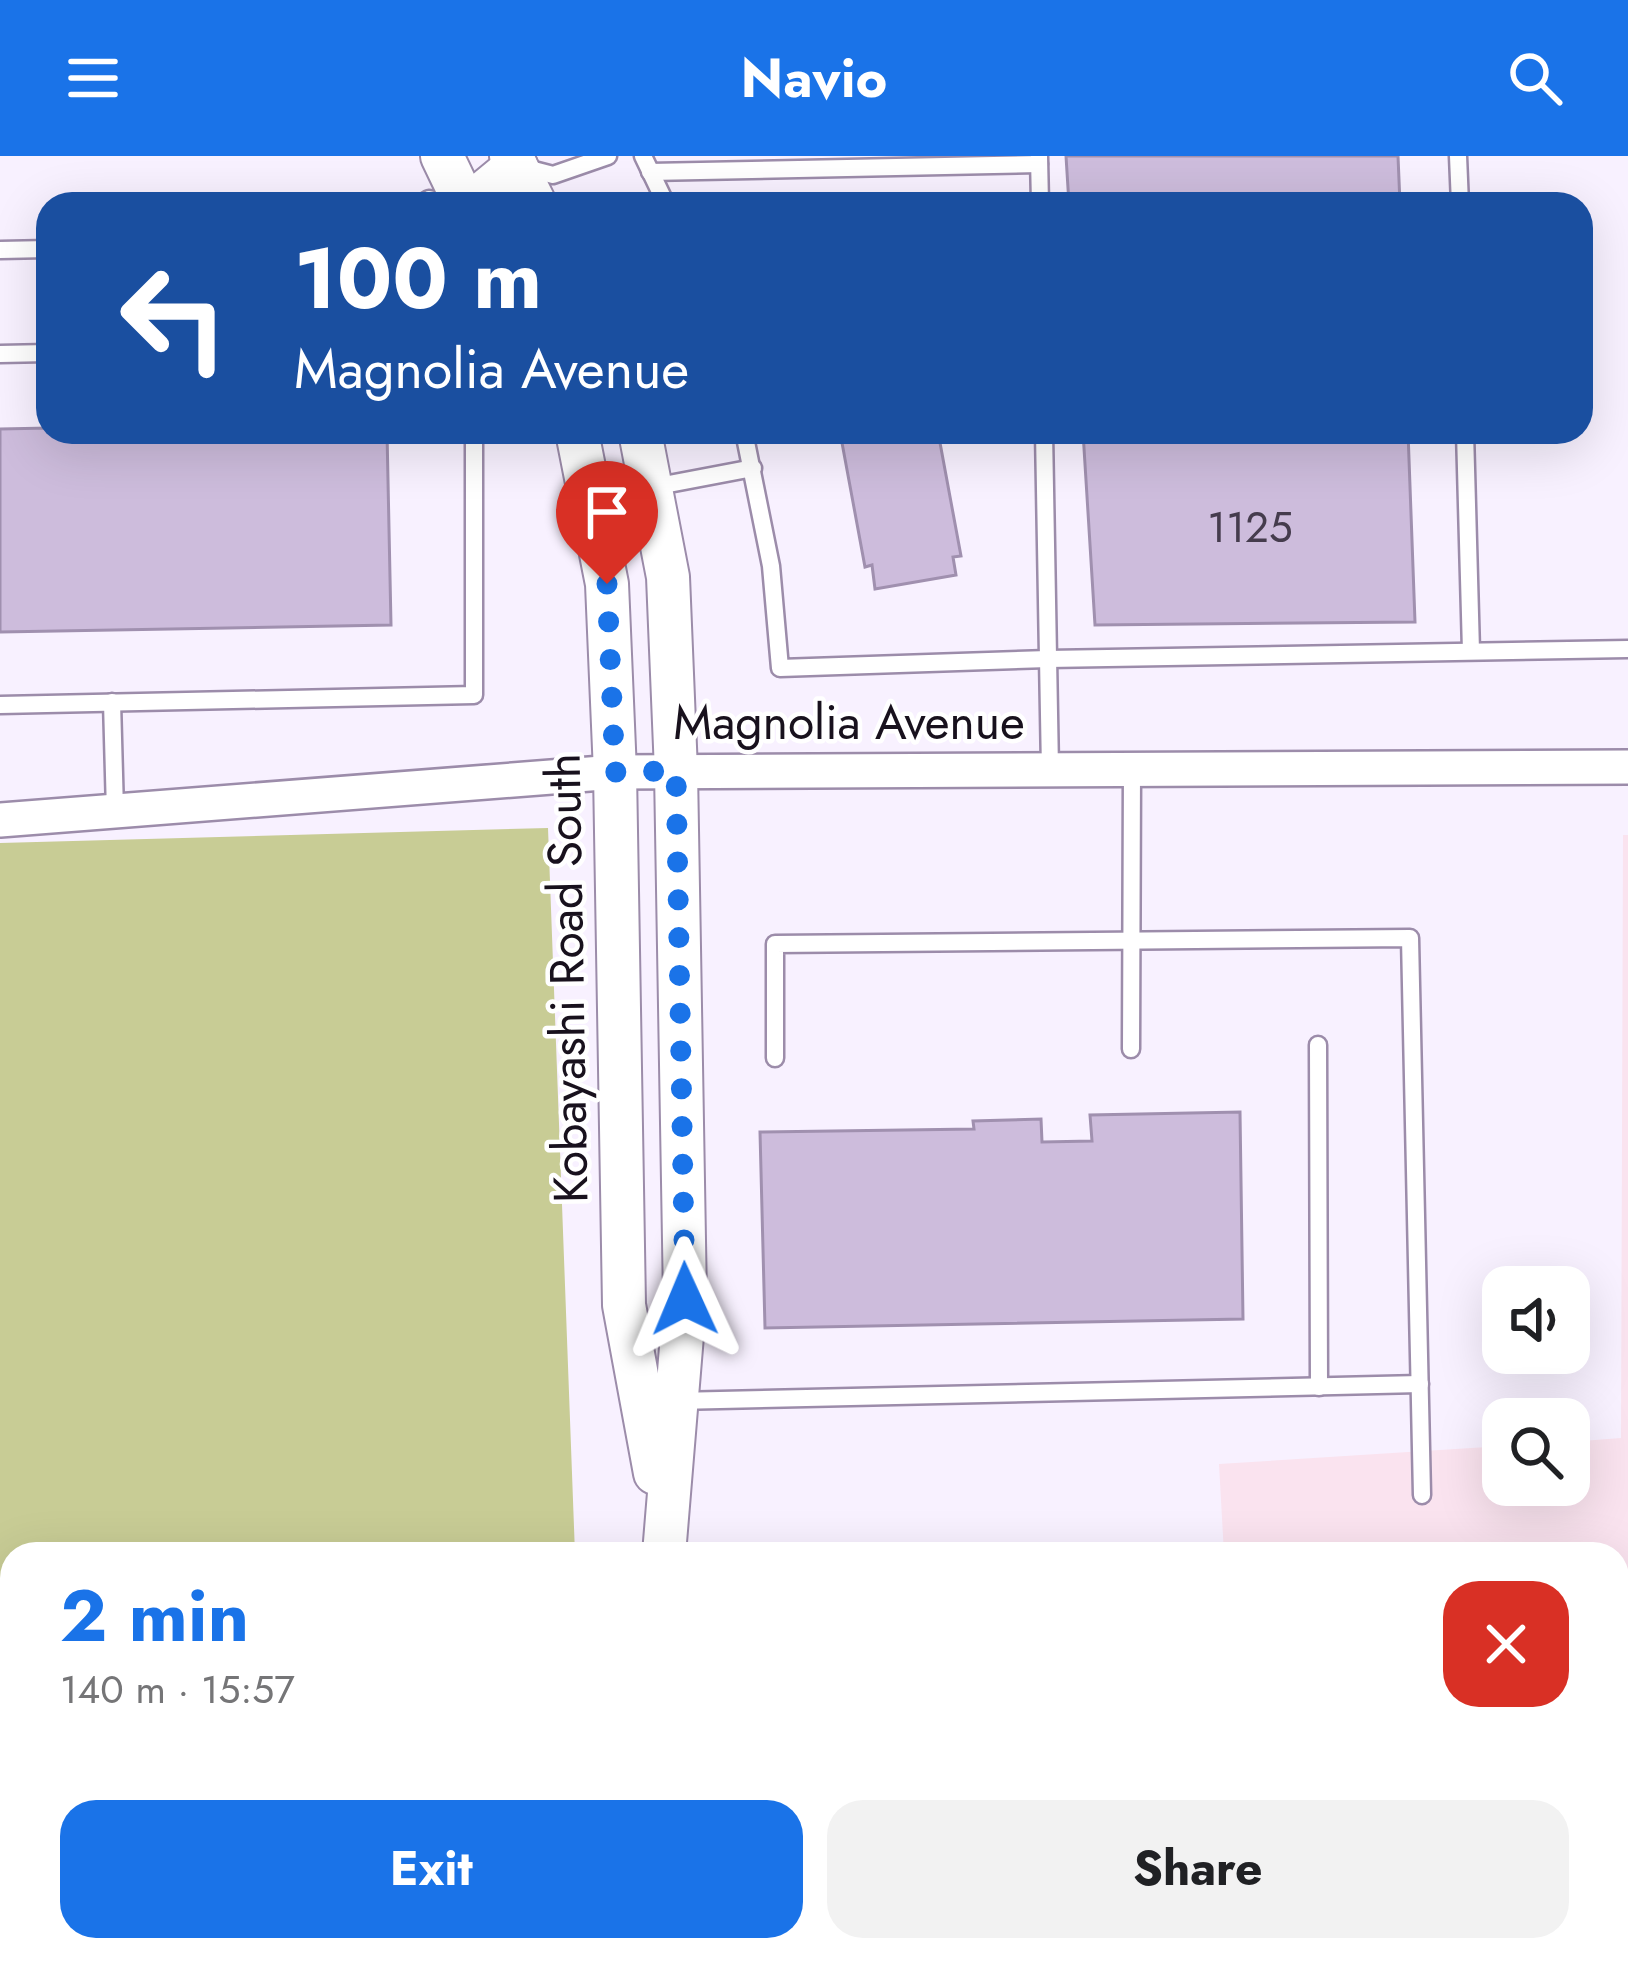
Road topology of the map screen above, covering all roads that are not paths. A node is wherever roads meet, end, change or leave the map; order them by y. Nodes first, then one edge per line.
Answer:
1 (442, 156) edge
2 (608, 156) edge
3 (1458, 156) edge
4 (518, 159) edge
5 (1039, 160) edge
6 (646, 164) edge
7 (462, 192) edge
8 (481, 192) edge
9 (530, 192) edge
10 (660, 192) edge
11 (1040, 192) edge
12 (1460, 192) edge
13 (36, 248) edge
14 (0, 250) edge
15 (36, 353) edge
16 (0, 354) edge
17 (474, 444) edge
18 (579, 444) edge
19 (642, 444) edge
20 (747, 444) edge
21 (1044, 444) edge
22 (1466, 444) edge
23 (752, 468) junction
24 (651, 488) junction
25 (1628, 649) edge
26 (1471, 651) junction
27 (1048, 659) junction
28 (112, 702) junction
29 (0, 705) edge
30 (1628, 767) edge
31 (1132, 769) junction
32 (1050, 770) junction
33 (676, 771) junction
34 (615, 772) junction
35 (116, 811) junction
36 (0, 820) edge
37 (1131, 941) junction
38 (1318, 1046) dead end
39 (1131, 1049) dead end
40 (775, 1058) dead end
41 (1420, 1384) junction
42 (1319, 1387) junction
43 (675, 1401) junction
44 (1422, 1495) dead end
45 (664, 1538) edge

1 - 7 street
2 - 4 lane
3 - 12 lane
4 - 8 street
4 - 9 street
5 - 6 lane
5 - 11 lane
6 - 10 lane
13 - 14 lane
15 - 16 lane
17 - 28 lane
18 - 34 street, Kobayashi Road South
19 - 24 street, Kobayashi Road South
20 - 23 lane
21 - 27 lane
22 - 26 lane
23 - 24 lane
23 - 27 lane
24 - 33 street, Kobayashi Road South
25 - 26 lane
26 - 27 lane
27 - 32 lane
28 - 29 lane
28 - 35 lane
30 - 31 street, Magnolia Avenue
31 - 32 street, Magnolia Avenue
31 - 37 lane
32 - 33 street, Magnolia Avenue
33 - 34 street, Magnolia Avenue
33 - 43 street, Kobayashi Road South
34 - 35 street, Magnolia Avenue
34 - 45 street, Kobayashi Road South
35 - 36 street, Magnolia Avenue
37 - 39 lane
37 - 40 lane
37 - 41 lane
38 - 42 lane
41 - 42 lane
41 - 44 lane
42 - 43 lane
43 - 45 street, Kobayashi Road South

